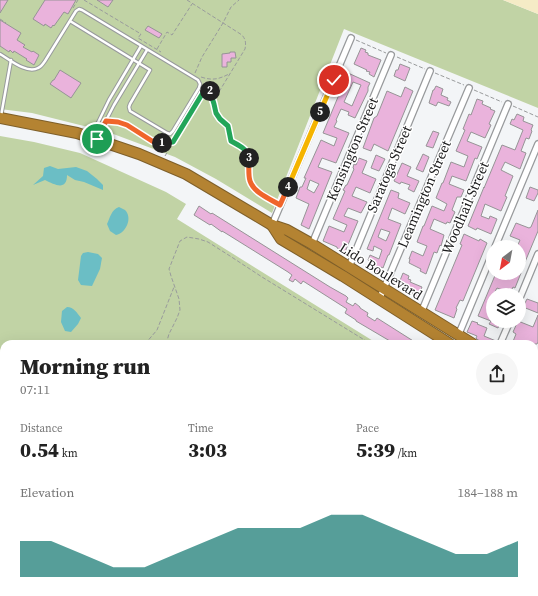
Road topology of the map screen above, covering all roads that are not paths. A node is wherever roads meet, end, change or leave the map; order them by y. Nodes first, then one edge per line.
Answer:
1 (70, 21) junction
2 (351, 38) road end
3 (141, 46) junction
4 (147, 50) junction
5 (0, 54) edge
6 (391, 55) road end
7 (133, 59) junction
8 (10, 60) junction
9 (139, 63) junction
10 (430, 71) road end
11 (469, 88) road end
12 (508, 104) road end
13 (0, 118) edge
14 (94, 138) junction
15 (538, 144) edge
16 (272, 225) junction
17 (498, 240) edge
18 (312, 244) junction
19 (538, 254) edge
20 (349, 267) junction
21 (486, 269) edge
22 (524, 288) edge
23 (384, 289) junction
24 (379, 300) junction
25 (421, 312) junction
26 (507, 328) edge
27 (458, 336) junction
28 (444, 340) edge
29 (466, 340) edge
30 (502, 340) edge

1 - 3 lane
1 - 7 lane
1 - 8 lane
2 - 16 street
3 - 4 lane
3 - 7 lane
4 - 9 lane
4 - 9 lane
5 - 8 lane
6 - 18 street, Kensington Street
7 - 9 lane
7 - 14 lane
8 - 13 lane
9 - 14 lane
10 - 20 street, Saratoga Street
11 - 23 street, Leamington Street
12 - 25 street, Woodhail Street
13 - 14 highway, Lido Boulevard
14 - 16 highway, Lido Boulevard
15 - 17 street
16 - 18 highway, Lido Boulevard
16 - 24 highway, Lido Boulevard
18 - 20 highway, Lido Boulevard
19 - 22 street
20 - 23 highway, Lido Boulevard
21 - 27 street
23 - 24 street, Leamington Street
23 - 25 highway, Lido Boulevard
24 - 28 highway, Lido Boulevard
25 - 27 highway, Lido Boulevard
26 - 30 street
27 - 29 highway, Lido Boulevard

